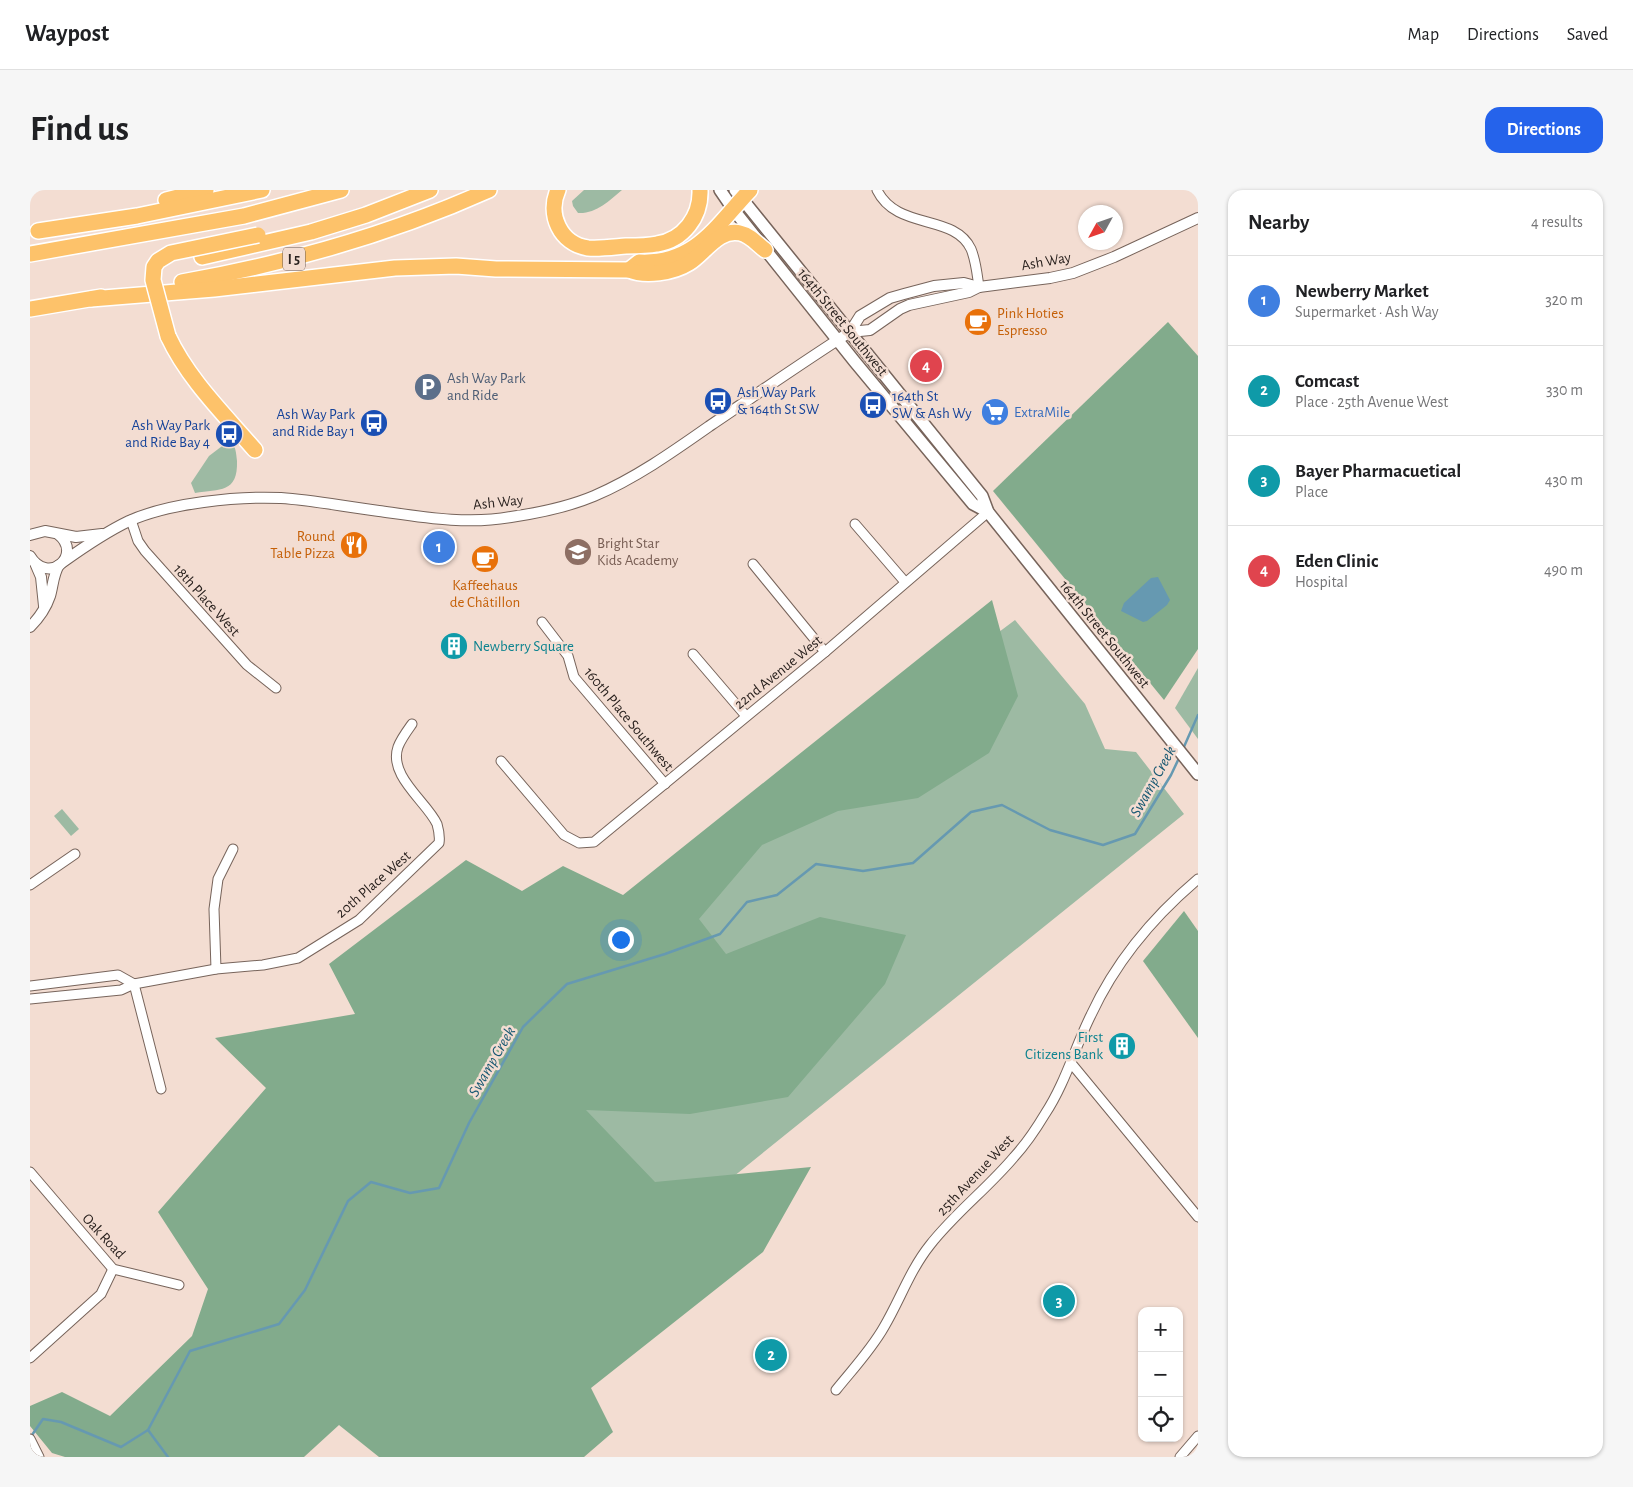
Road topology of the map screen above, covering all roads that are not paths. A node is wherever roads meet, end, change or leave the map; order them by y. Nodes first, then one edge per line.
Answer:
1 (206, 190) edge
2 (262, 190) edge
3 (341, 190) edge
4 (411, 190) edge
5 (430, 190) edge
6 (489, 190) edge
7 (558, 190) edge
8 (700, 190) edge
9 (720, 190) edge
10 (877, 190) edge
11 (740, 197) edge
12 (1198, 218) edge
13 (34, 232) edge
14 (765, 250) junction
15 (30, 254) edge
16 (629, 270) junction
17 (979, 287) junction
18 (156, 289) junction
19 (91, 299) junction
20 (30, 309) edge
21 (850, 332) junction
22 (838, 340) junction
23 (255, 450) dead end
24 (988, 512) junction
25 (131, 520) junction
26 (855, 524) dead end
27 (57, 533) junction
28 (106, 533) junction
29 (35, 534) edge
30 (30, 544) edge
31 (32, 560) edge
32 (61, 563) junction
33 (753, 564) dead end
34 (905, 582) junction
35 (44, 606) junction
36 (542, 622) dead end
37 (30, 627) edge
38 (825, 652) junction
39 (693, 654) dead end
40 (276, 688) dead end
41 (746, 716) junction
42 (412, 724) dead end
43 (501, 761) dead end
44 (1198, 774) edge
45 (665, 784) junction
46 (234, 849) dead end
47 (75, 854) dead end
48 (1198, 879) edge
49 (30, 886) edge
50 (216, 970) junction
51 (134, 984) junction
52 (30, 986) edge
53 (30, 998) edge
54 (1071, 1063) junction
55 (161, 1089) dead end
56 (30, 1172) edge
57 (1198, 1217) edge
58 (113, 1269) junction
59 (179, 1285) dead end
60 (30, 1358) edge
61 (836, 1390) dead end
62 (1198, 1436) edge
63 (30, 1439) edge
64 (1183, 1456) edge
65 (38, 1457) edge

1 - 13 highway
2 - 13 highway
3 - 15 highway
4 - 18 highway, bridge
5 - 18 highway
6 - 19 highway, I 5
7 - 8 highway
9 - 11 main road, 164th Street Southwest
10 - 17 street
11 - 14 main road, 164th Street Southwest
11 - 16 highway
11 - 21 main road, 164th Street Southwest
12 - 17 street, Ash Way
14 - 16 highway
14 - 22 main road, 164th Street Southwest
16 - 19 highway
17 - 21 street, Ash Way
17 - 21 street, Ash Way
18 - 23 highway, bridge
19 - 20 highway, I 5
21 - 22 street, Ash Way
21 - 24 main road, 164th Street Southwest
22 - 24 main road, 164th Street Southwest
22 - 25 street, Ash Way
24 - 34 street, 22nd Avenue West
24 - 44 main road, 164th Street Southwest
25 - 28 street, Ash Way
25 - 40 street, 18th Place West
26 - 34 street
27 - 28 street, Ash Way
27 - 29 street, Ash Way
27 - 32 street
28 - 32 street, Ash Way
29 - 30 street
31 - 32 street
31 - 35 street
32 - 35 street
33 - 38 street
34 - 38 street, 22nd Avenue West
35 - 37 street
36 - 45 street, 160th Place Southwest
38 - 41 street, 22nd Avenue West
39 - 41 street
41 - 45 street, 22nd Avenue West
42 - 50 street, 20th Place West
43 - 45 street, 22nd Avenue West
46 - 50 street
47 - 49 street
48 - 54 street, 25th Avenue West
50 - 51 street, 20th Place West
51 - 52 street, 20th Place West
51 - 53 street, 20th Place West
51 - 55 street
54 - 57 street
54 - 61 street, 25th Avenue West
56 - 58 street, Oak Road
58 - 59 street, Oak Road
58 - 60 street
62 - 64 street
63 - 65 street

